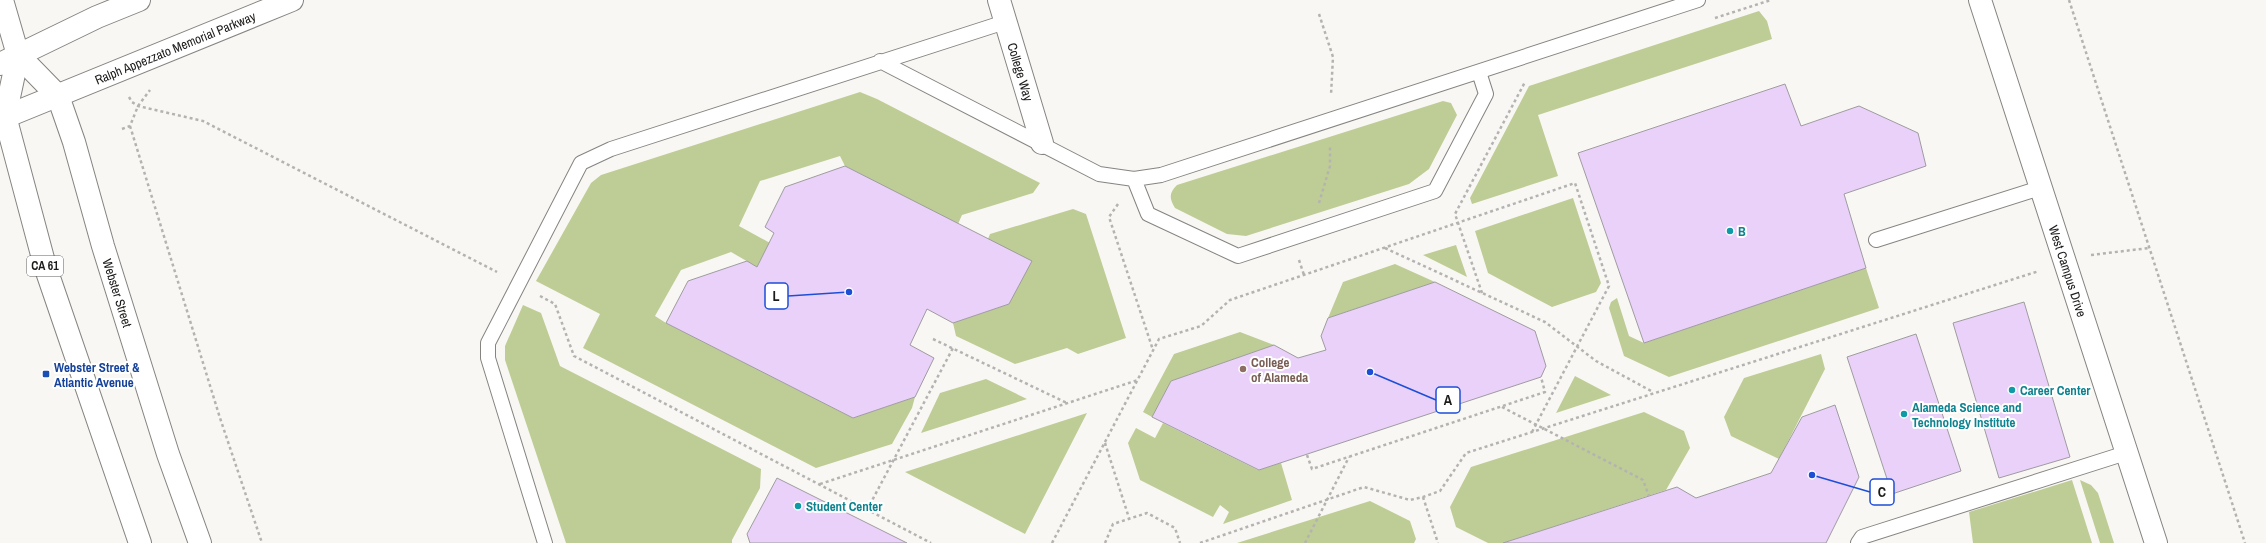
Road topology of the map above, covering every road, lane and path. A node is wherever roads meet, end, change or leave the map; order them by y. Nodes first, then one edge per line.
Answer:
1 (2, 0) edge
2 (139, 0) edge
3 (292, 0) edge
4 (998, 0) edge
5 (1698, 0) edge
6 (1771, 0) edge
7 (1980, 0) edge
8 (2069, 0) edge
9 (1712, 19) dead end
10 (1005, 22) junction
11 (9, 59) edge
12 (880, 61) junction
13 (1479, 72) junction
14 (1526, 80) dead end
15 (152, 87) dead end
16 (58, 96) junction
17 (132, 102) dead end
18 (138, 106) junction
19 (2, 118) edge
20 (130, 126) junction
21 (122, 129) dead end
22 (1042, 143) junction
23 (1134, 179) junction
24 (2040, 188) junction
25 (1458, 223) junction
26 (1876, 240) dead end
27 (1385, 248) junction
28 (2149, 248) junction
29 (2065, 262) junction
30 (519, 284) junction
31 (1482, 293) junction
32 (933, 338) dead end
33 (1577, 347) junction
34 (953, 348) junction
35 (1154, 350) junction
36 (1541, 377) dead end
37 (1138, 380) junction
38 (1653, 392) junction
39 (1067, 403) junction
40 (1502, 407) junction
41 (1532, 432) junction
42 (1105, 443) junction
43 (2126, 453) junction
44 (1307, 455) dead end
45 (1349, 457) junction
46 (892, 461) junction
47 (820, 484) junction
48 (1649, 496) dead end
49 (1423, 497) junction
50 (867, 510) junction
51 (1130, 518) junction
52 (140, 543) edge
53 (200, 543) edge
54 (262, 543) edge
55 (545, 543) edge
56 (931, 543) edge
57 (1052, 543) edge
58 (1105, 543) edge
59 (1180, 543) edge
60 (1200, 543) edge
61 (1305, 543) edge
62 (1438, 543) edge
63 (1858, 543) edge
64 (2156, 543) edge
65 (2245, 543) edge

1 - 11 street, Webster Street
2 - 11 street
3 - 16 street, Ralph Appezzato Memorial Parkway
4 - 10 street, College Way
5 - 13 lane
6 - 9 path
7 - 24 street, West Campus Drive
8 - 28 path
10 - 12 lane
10 - 22 street, College Way
11 - 16 street, Webster Street
11 - 19 street, Webster Street / CA 61
12 - 22 lane
12 - 30 lane
13 - 23 lane
13 - 23 lane
14 - 25 path
15 - 18 path
16 - 19 street, Ralph Appezzato Memorial Parkway
16 - 53 street, Webster Street
17 - 18 path
18 - 20 path
18 - 30 path
19 - 52 street, Webster Street / CA 61
20 - 21 path
20 - 54 path
22 - 23 lane
23 - 35 path
24 - 26 lane
24 - 29 street, West Campus Drive
25 - 27 path
25 - 31 path
25 - 33 path
27 - 31 path
27 - 35 path
28 - 29 path
28 - 65 path
29 - 38 path
29 - 43 street, West Campus Drive
30 - 47 path
30 - 55 lane
31 - 33 path
32 - 34 path
33 - 38 path
33 - 41 path
34 - 39 path
34 - 46 path
35 - 37 path
36 - 40 path
37 - 39 path
37 - 42 path
38 - 41 path
39 - 46 path
40 - 45 path
40 - 48 path, bridge
41 - 49 path
42 - 51 path
42 - 57 path
43 - 63 lane
43 - 64 street, West Campus Drive
44 - 45 path
45 - 61 path, bridge
46 - 47 path
46 - 50 path
47 - 50 path
49 - 60 path
49 - 62 path
50 - 56 path
51 - 58 path
51 - 59 path

